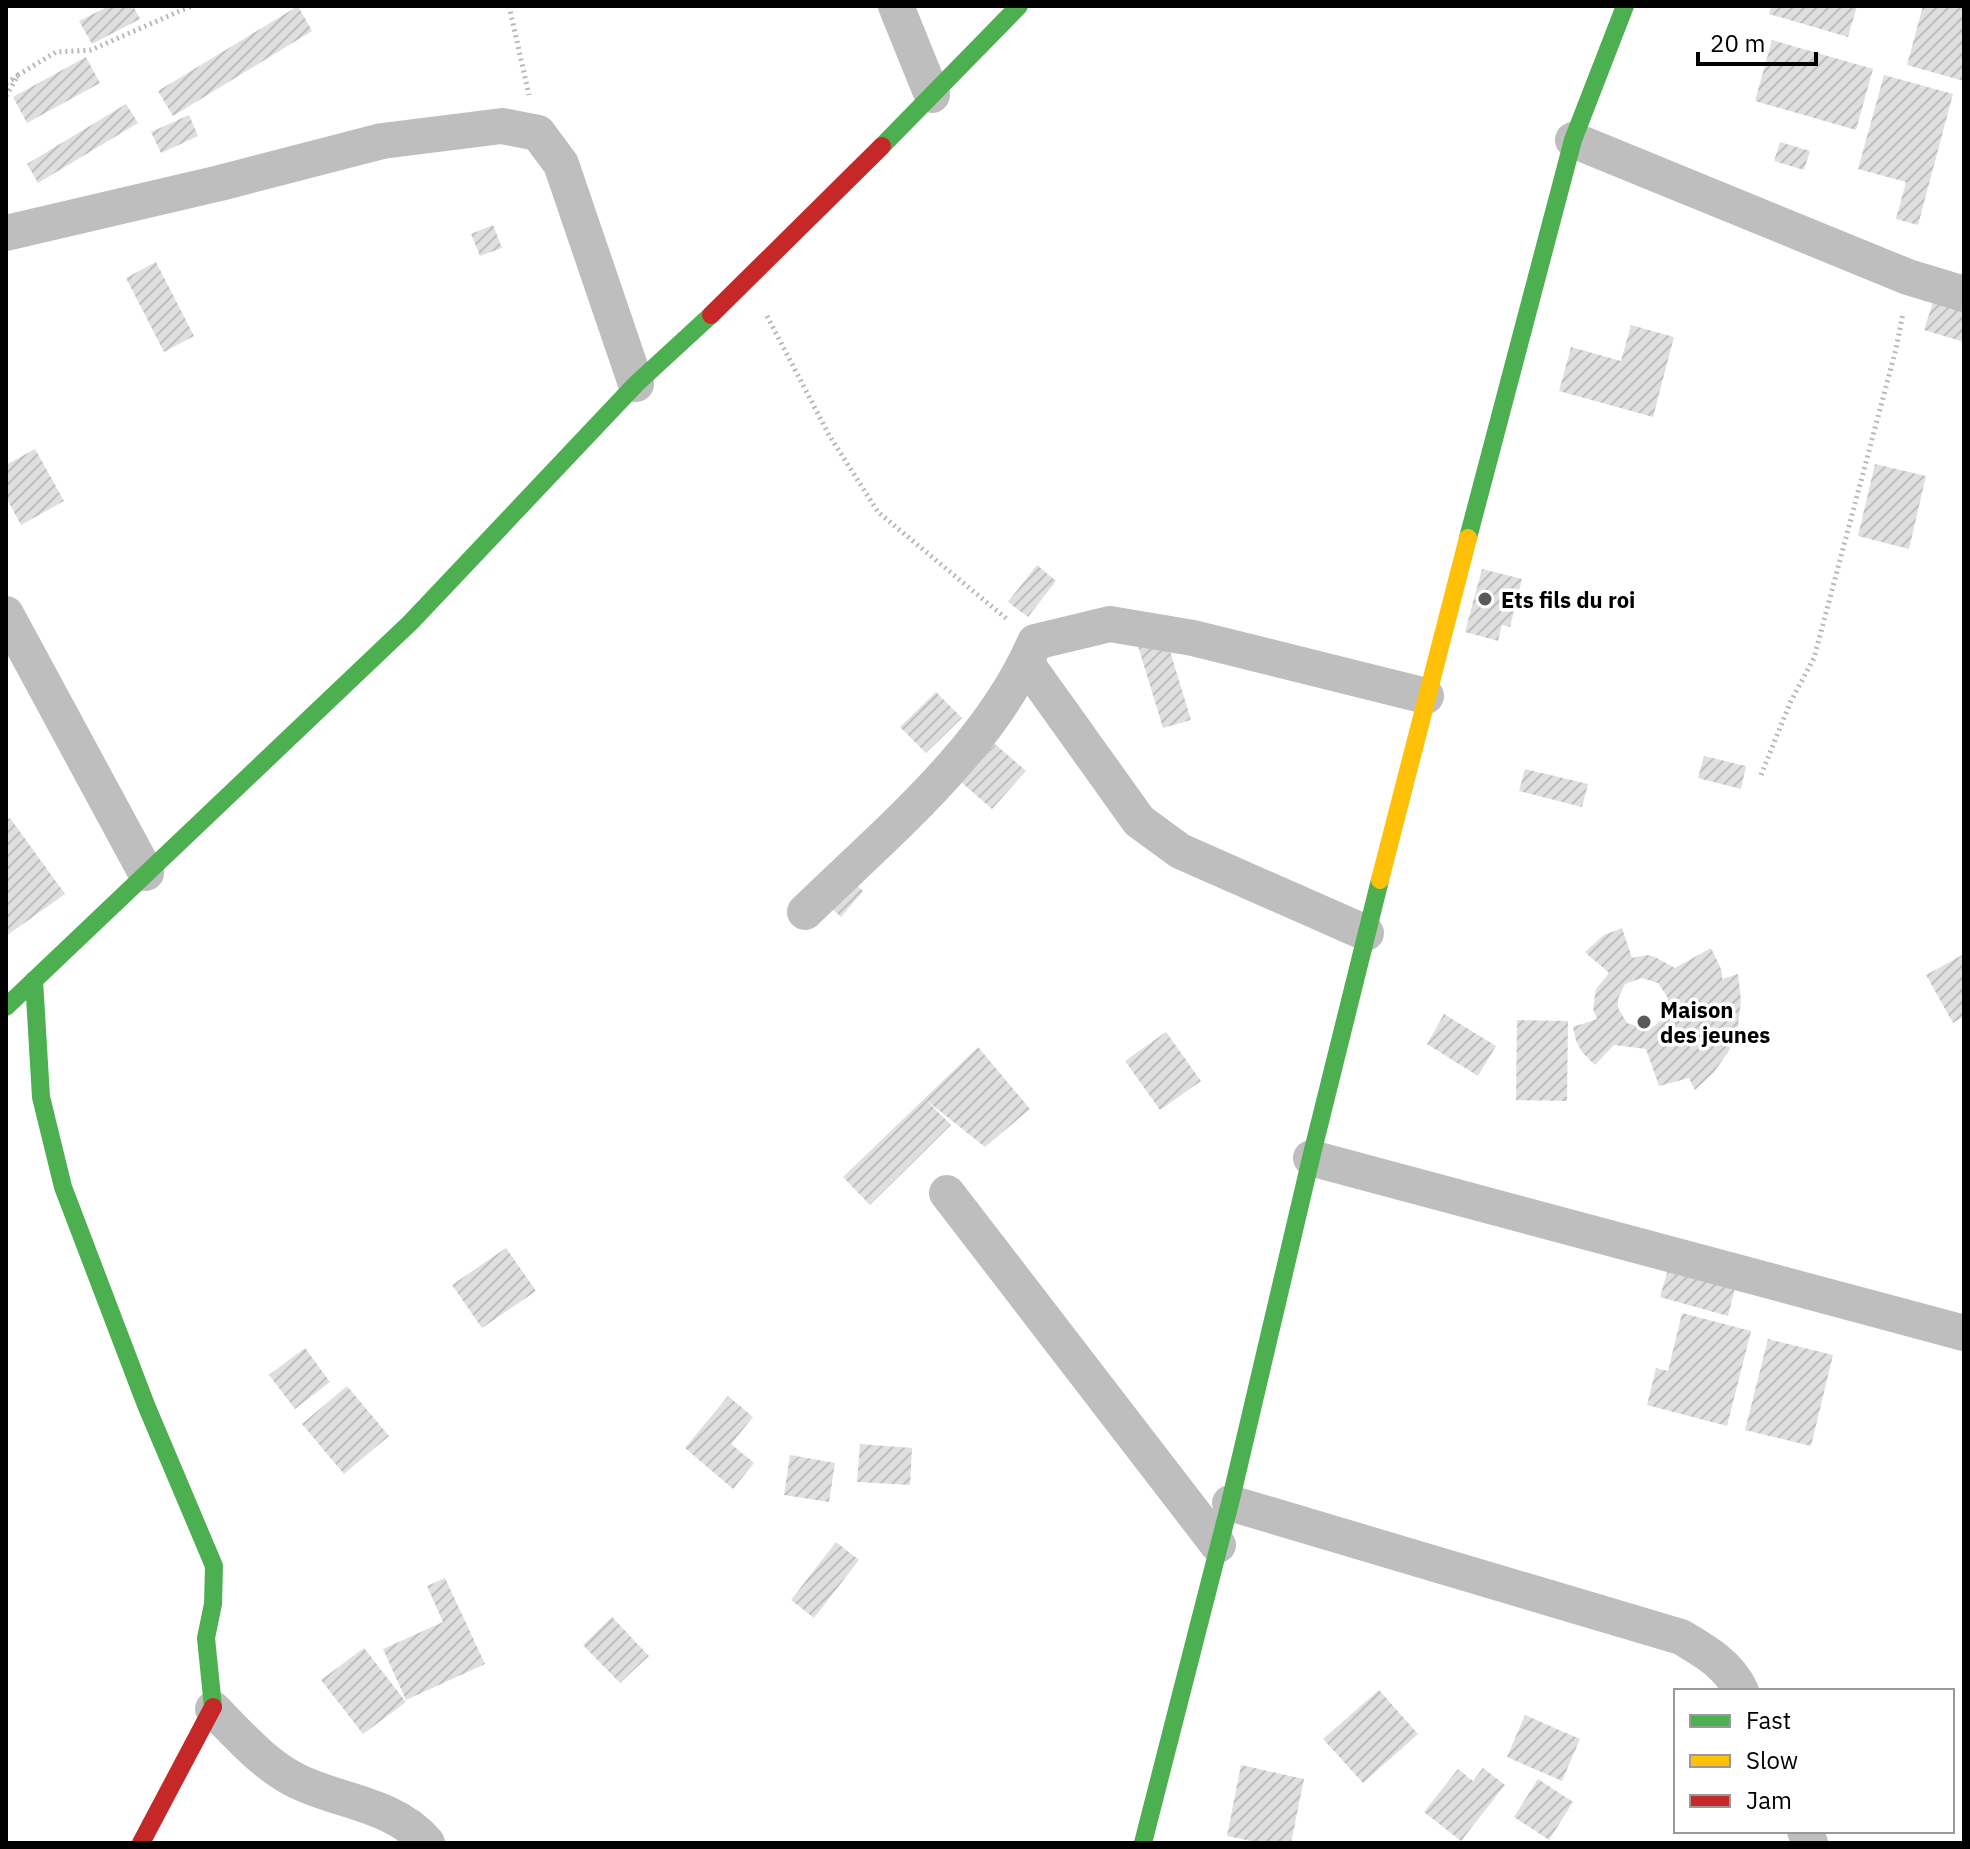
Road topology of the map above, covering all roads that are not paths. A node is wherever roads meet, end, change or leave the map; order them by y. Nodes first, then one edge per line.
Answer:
1 (896, 6) edge
2 (1019, 6) edge
3 (1619, 12) edge
4 (932, 95) junction
5 (1573, 140) junction
6 (6, 233) edge
7 (1964, 294) edge
8 (636, 384) junction
9 (6, 614) edge
10 (1030, 653) junction
11 (1426, 696) junction
12 (146, 873) junction
13 (805, 912) dead end
14 (1366, 933) junction
15 (34, 980) junction
16 (6, 1007) edge
17 (1311, 1158) junction
18 (947, 1193) dead end
19 (1964, 1333) edge
20 (1230, 1503) junction
21 (1218, 1545) junction
22 (1740, 1689) edge
23 (213, 1709) junction
24 (141, 1843) edge
25 (427, 1843) edge
26 (1143, 1843) edge

1 - 4 street
2 - 4 street
3 - 5 street
4 - 8 street
5 - 7 street
5 - 11 street
6 - 8 street
8 - 12 street
9 - 12 street
10 - 11 street
10 - 13 street
10 - 14 street
11 - 14 street
12 - 15 street
14 - 17 street
15 - 16 street
15 - 23 street
17 - 19 street
17 - 20 street
18 - 21 street
20 - 21 street
20 - 22 street
21 - 26 street
23 - 24 street
23 - 25 street

